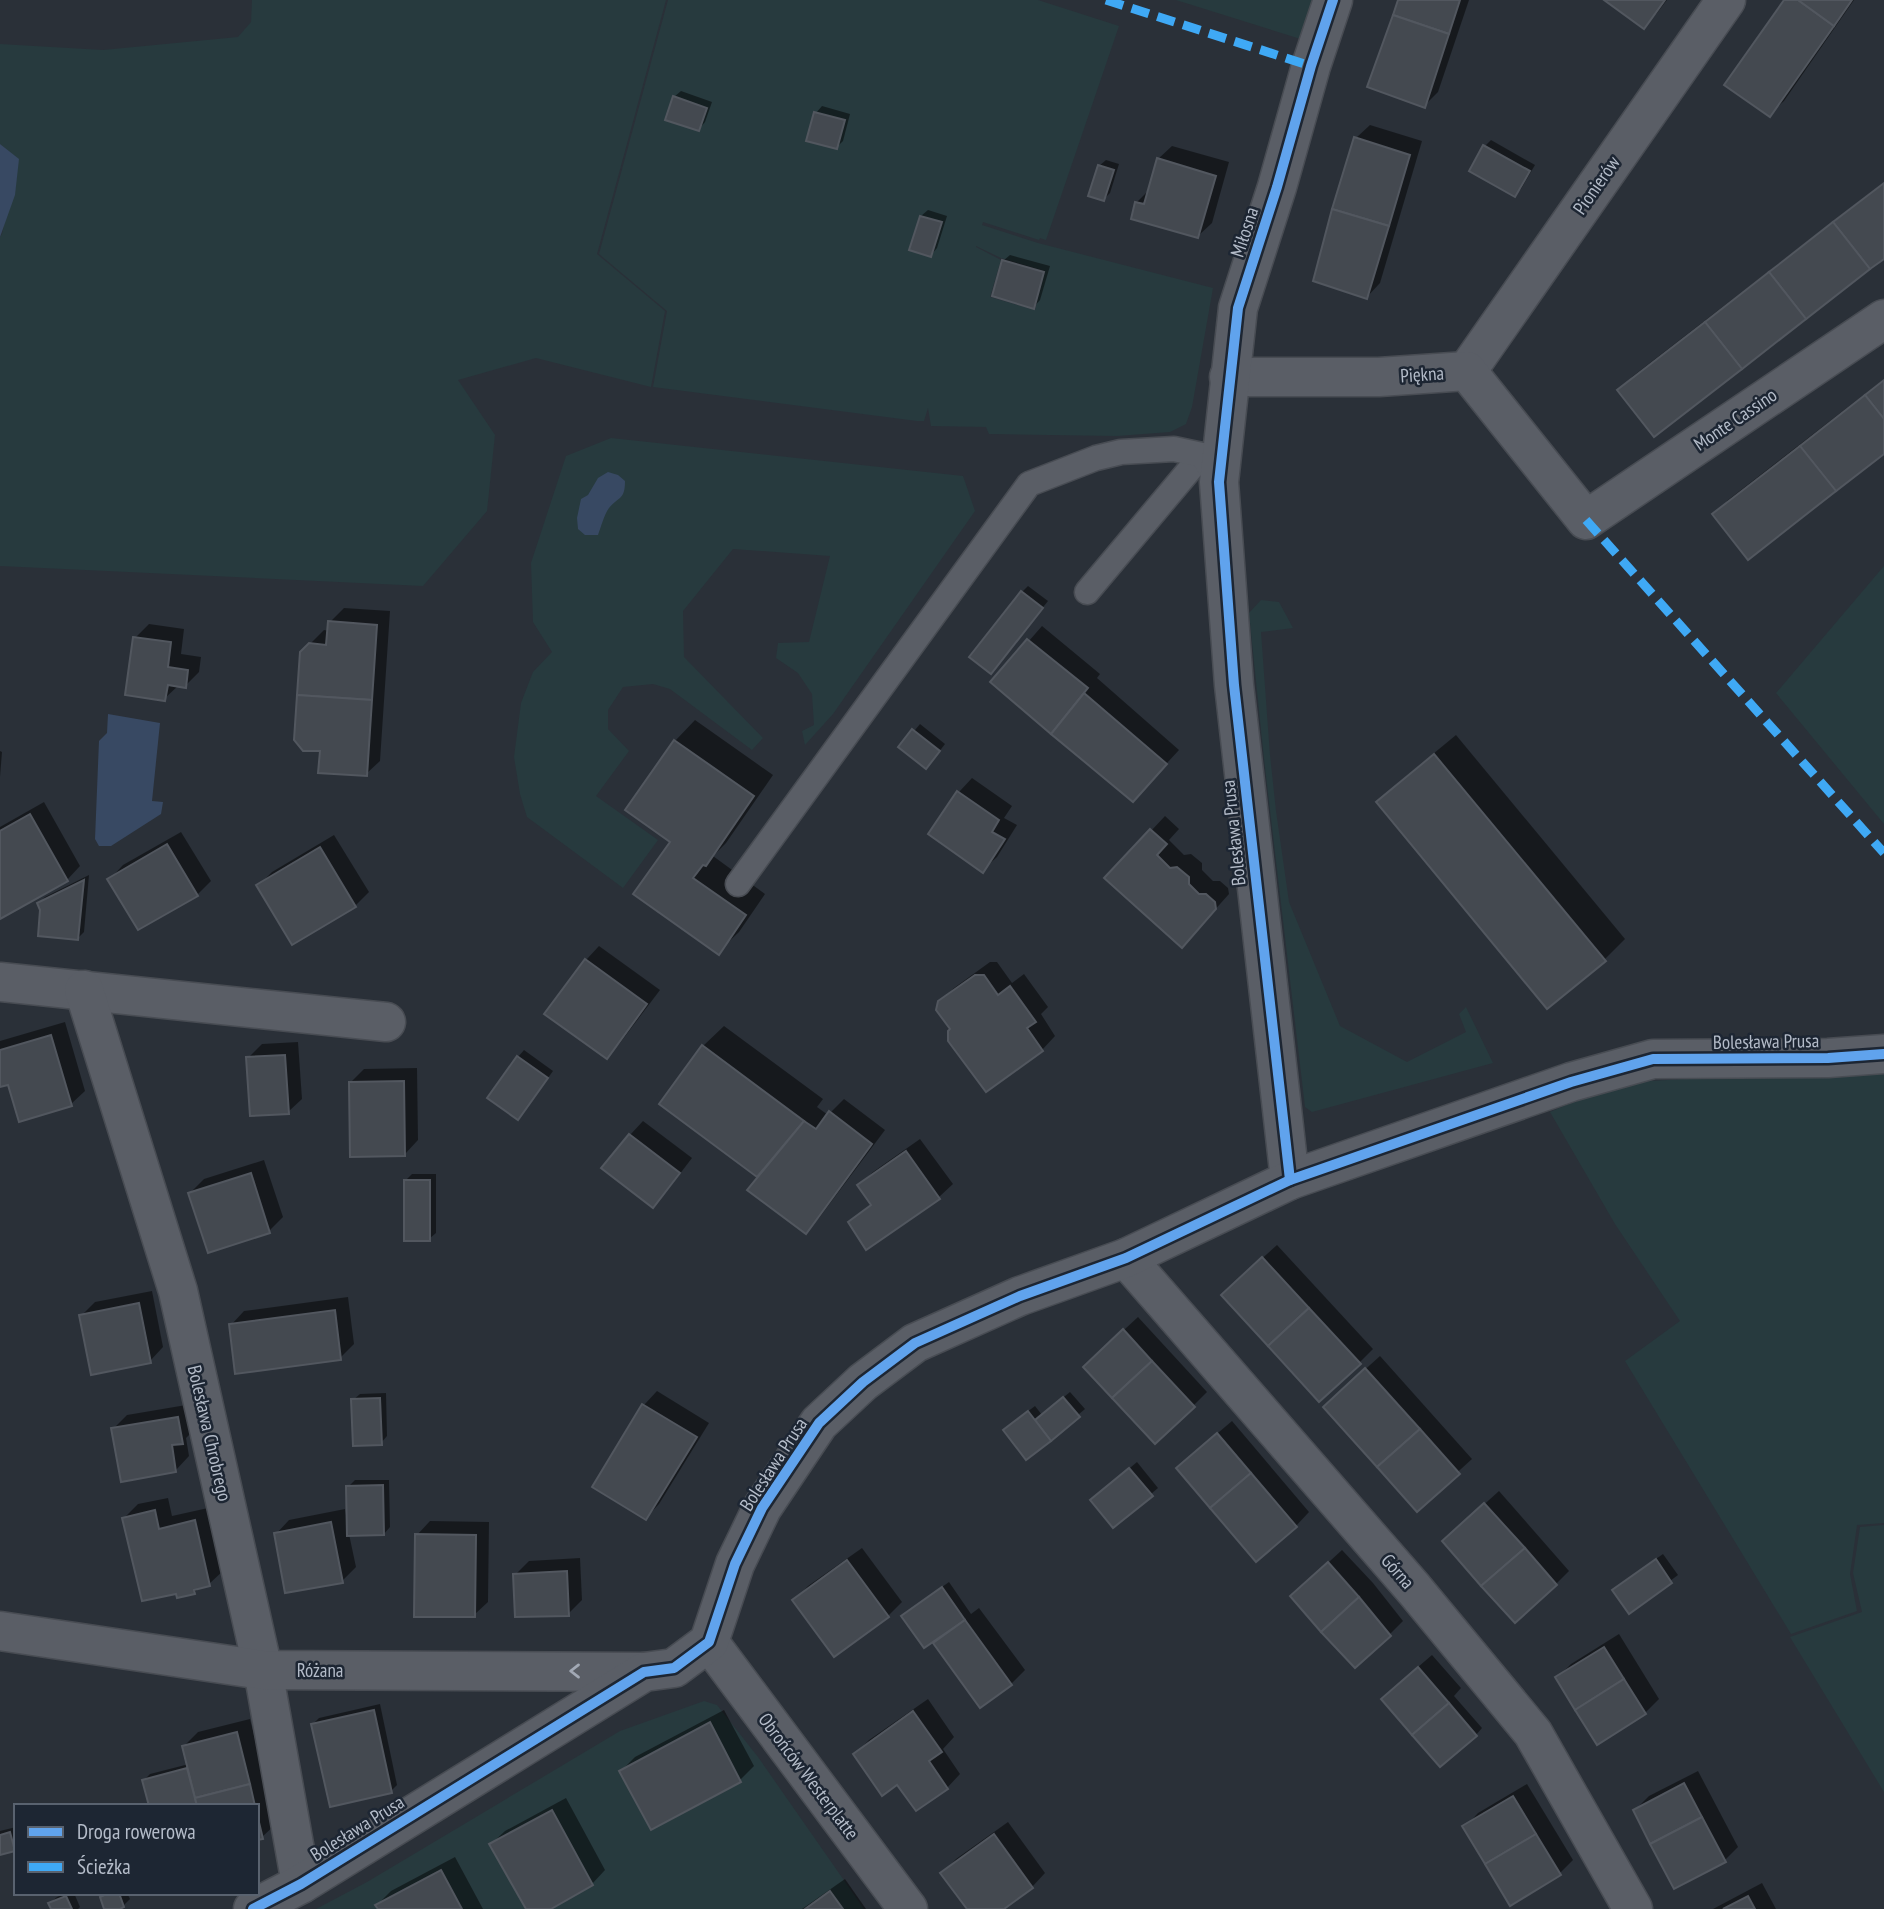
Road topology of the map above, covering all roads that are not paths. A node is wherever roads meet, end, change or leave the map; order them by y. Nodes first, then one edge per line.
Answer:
1 (1333, 0) edge
2 (1726, 0) edge
3 (1884, 319) edge
4 (1466, 371) junction
5 (1229, 377) junction
6 (1210, 468) junction
7 (1586, 520) joint
8 (1087, 592) dead end
9 (738, 884) dead end
10 (0, 982) edge
11 (85, 990) junction
12 (386, 1022) dead end
13 (1884, 1054) edge
14 (1290, 1180) junction
15 (1126, 1258) junction
16 (0, 1631) edge
17 (709, 1642) junction
18 (263, 1670) junction
19 (644, 1672) junction
20 (301, 1884) junction
21 (253, 1909) edge
22 (908, 1909) edge
23 (1633, 1909) edge

1 - 5 street, Miłosna
2 - 4 street, Pionierów
3 - 7 street, Monte Cassino
4 - 5 street, Piękna
4 - 7 street, Piękna
5 - 6 street, Miłosna
6 - 8 lane
6 - 9 lane
6 - 14 street, Bolesława Prusa
10 - 11 street
11 - 12 street
11 - 18 street, Bolesława Chrobrego
13 - 14 street, Bolesława Prusa
14 - 15 street, Bolesława Prusa
15 - 17 street, Bolesława Prusa
15 - 23 street, Górna
16 - 18 street, Różana
17 - 19 street, Bolesława Prusa
17 - 22 street, Obrońców Westerplatte
19 -> 18 street, Różana
18 - 20 street, Bolesława Chrobrego
19 - 20 street, Bolesława Prusa
20 - 21 street, Bolesława Prusa

